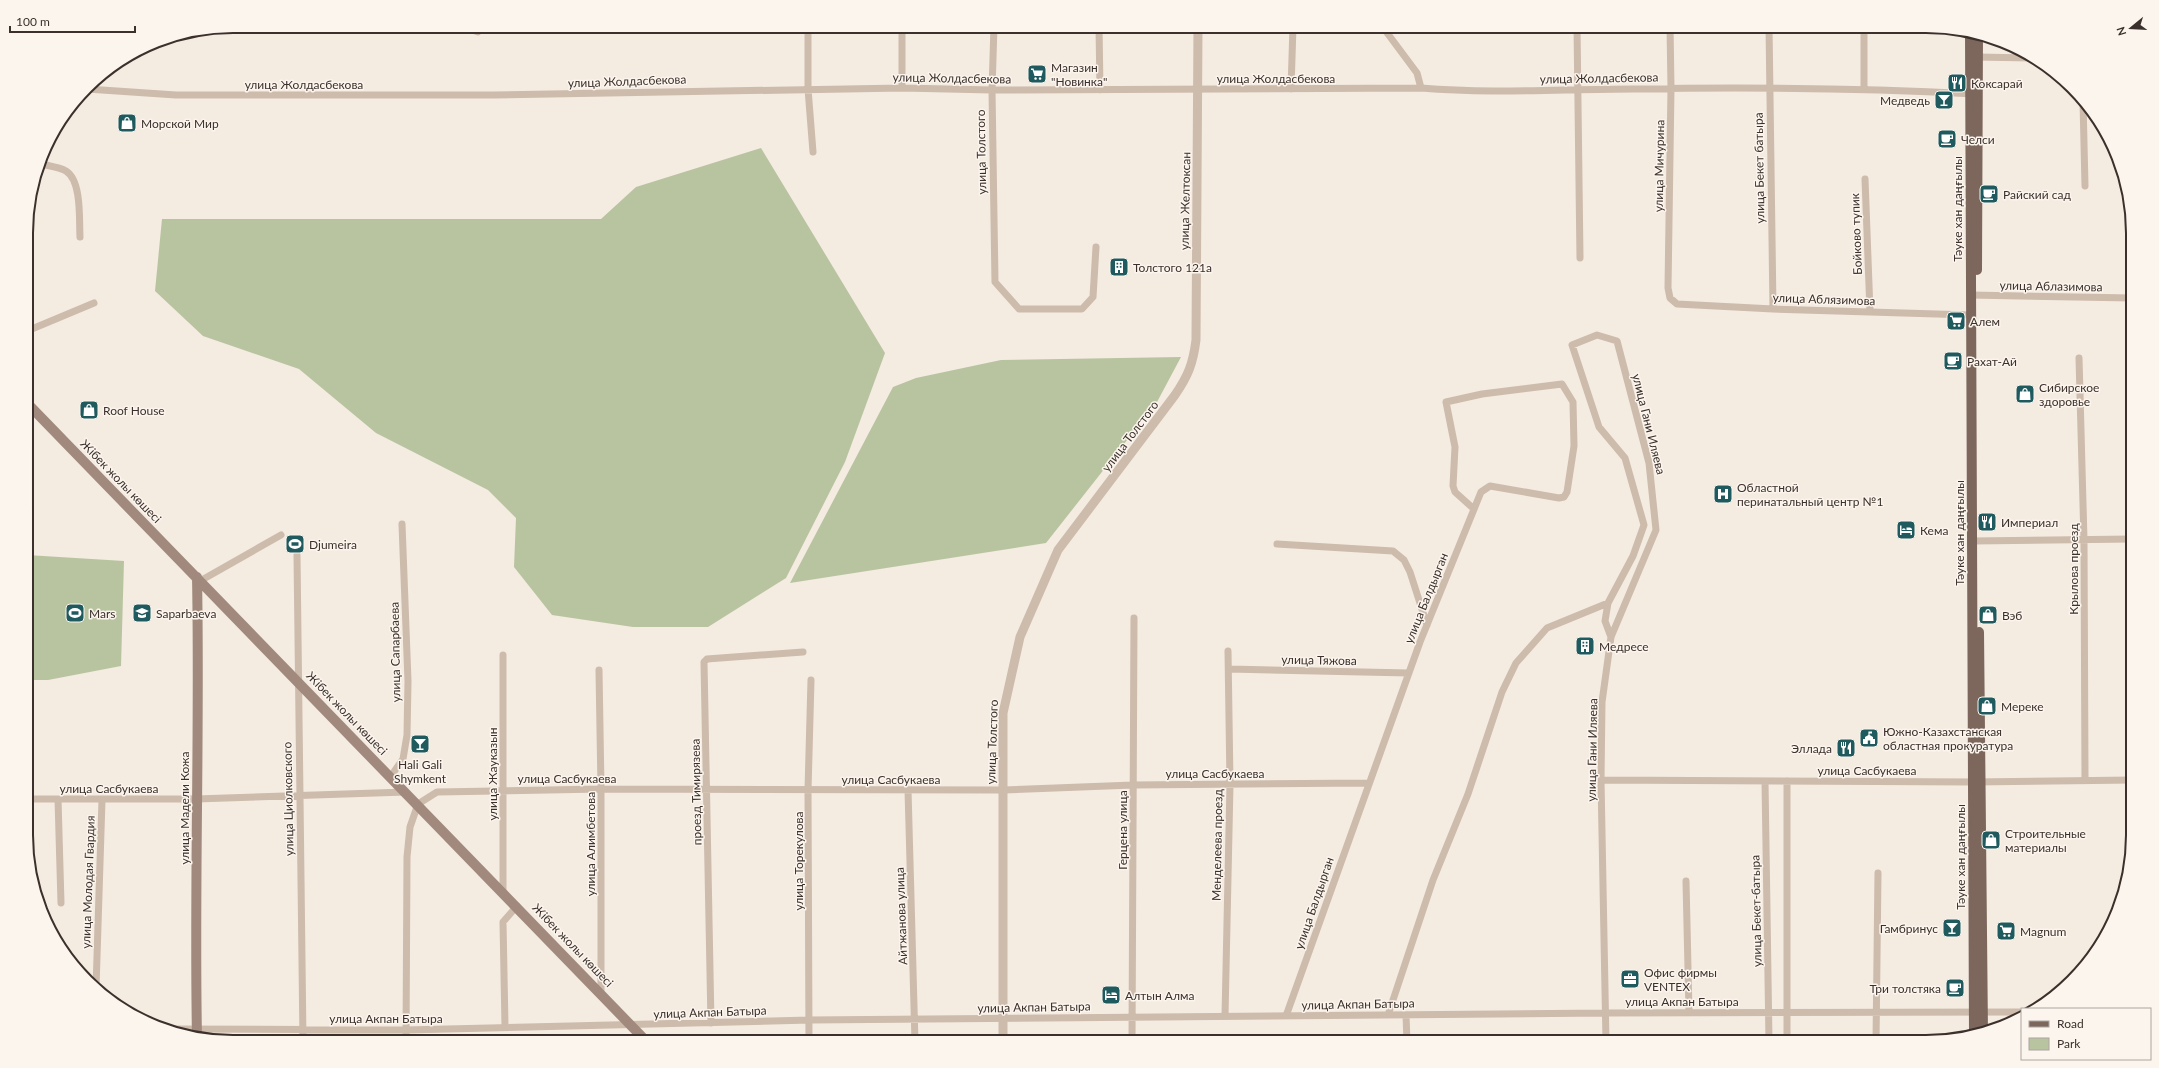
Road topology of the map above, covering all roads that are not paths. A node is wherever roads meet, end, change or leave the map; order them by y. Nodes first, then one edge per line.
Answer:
1 (808, 33) edge
2 (902, 33) edge
3 (994, 33) edge
4 (1099, 33) edge
5 (1198, 33) edge
6 (1293, 33) edge
7 (1387, 33) edge
8 (1577, 33) edge
9 (1670, 33) edge
10 (1769, 33) edge
11 (1864, 33) edge
12 (1971, 39) edge
13 (1977, 40) edge
14 (2022, 58) edge
15 (1975, 59) junction
16 (902, 88) junction
17 (1421, 88) junction
18 (1671, 88) junction
19 (1769, 88) junction
20 (1864, 88) junction
21 (808, 89) junction
22 (1198, 89) junction
23 (1291, 89) junction
24 (1579, 89) junction
25 (94, 90) edge
26 (992, 90) junction
27 (1100, 90) junction
28 (1974, 94) junction
29 (2083, 109) edge
30 (813, 152) dead end
31 (45, 165) edge
32 (1866, 179) dead end
33 (2085, 186) dead end
34 (80, 237) dead end
35 (1096, 247) dead end
36 (1580, 258) dead end
37 (1974, 295) junction
38 (2126, 298) edge
39 (94, 303) dead end
40 (1676, 304) joint
41 (1773, 309) junction
42 (1870, 312) junction
43 (1970, 315) junction
44 (33, 328) edge
45 (2080, 358) dead end
46 (1175, 395) joint
47 (33, 409) edge
48 (1474, 509) junction
49 (402, 524) dead end
50 (280, 535) dead end
51 (2126, 539) edge
52 (2084, 540) junction
53 (1975, 541) junction
54 (1277, 544) dead end
55 (297, 556) dead end
56 (199, 579) junction
57 (1610, 601) junction
58 (1134, 618) dead end
59 (1427, 625) junction
60 (1611, 637) junction
61 (1228, 651) dead end
62 (803, 652) dead end
63 (503, 655) dead end
64 (1228, 669) junction
65 (599, 670) dead end
66 (1409, 674) junction
67 (297, 680) junction
68 (811, 680) dead end
69 (391, 776) junction
70 (2085, 779) junction
71 (1601, 780) junction
72 (2126, 780) edge
73 (1765, 781) junction
74 (1787, 781) junction
75 (1977, 781) junction
76 (1368, 783) junction
77 (1230, 784) junction
78 (1134, 785) junction
79 (503, 789) junction
80 (601, 789) junction
81 (708, 789) junction
82 (808, 790) junction
83 (908, 790) junction
84 (1003, 790) junction
85 (406, 792) junction
86 (299, 795) junction
87 (33, 798) edge
88 (58, 799) junction
89 (196, 799) junction
90 (102, 800) junction
91 (418, 804) junction
92 (1878, 873) dead end
93 (1686, 881) dead end
94 (503, 892) junction
95 (62, 904) dead end
96 (517, 906) junction
97 (96, 980) edge
98 (601, 994) junction
99 (1689, 1012) junction
100 (1768, 1012) junction
101 (1787, 1012) junction
102 (1876, 1012) junction
103 (1978, 1012) junction
104 (2018, 1012) edge
105 (1606, 1013) junction
106 (1388, 1015) junction
107 (1406, 1015) junction
108 (1225, 1016) junction
109 (1286, 1016) junction
110 (1132, 1017) junction
111 (1003, 1018) junction
112 (915, 1019) junction
113 (810, 1020) junction
114 (711, 1023) junction
115 (631, 1025) junction
116 (505, 1026) junction
117 (1981, 1027) edge
118 (1975, 1028) edge
119 (303, 1029) junction
120 (406, 1030) junction
121 (197, 1031) edge
122 (210, 1033) edge
123 (303, 1035) edge
124 (406, 1035) edge
125 (640, 1035) edge
126 (809, 1035) edge
127 (915, 1035) edge
128 (1003, 1035) edge
129 (1132, 1035) edge
130 (1407, 1035) edge
131 (1606, 1035) edge
132 (1769, 1035) edge
133 (1787, 1035) edge
134 (1876, 1035) edge

1 - 21 street
2 - 16 street
3 - 26 street, улица Толстого
4 - 27 street
5 - 22 street, улица Желтоксан
6 - 23 street
7 - 17 street
8 - 24 street
9 - 18 street, улица Мичурина
10 - 19 street, улица Бекет батыра
11 - 20 street
12 - 15 main road, Тәуке хан даңғылы
13 - 15 main road, Тәуке хан даңғылы
14 - 15 street
15 - 28 main road, Тәуке хан даңғылы
16 - 21 street, улица Жолдасбекова
16 - 26 street, улица Жолдасбекова
17 - 23 street, улица Жолдасбекова
17 - 24 street, улица Жолдасбекова
18 - 19 street, улица Жолдасбекова
18 - 24 street, улица Жолдасбекова
18 - 40 street, улица Мичурина
19 - 20 street, улица Жолдасбекова
19 - 41 street, улица Бекет батыра
20 - 28 street, улица Жолдасбекова
21 - 25 street, улица Жолдасбекова
21 - 30 street
22 - 23 street, улица Жолдасбекова
22 - 27 street, улица Жолдасбекова
22 - 46 street, улица Желтоксан
24 - 36 street
26 - 27 street, улица Жолдасбекова
26 - 35 street, улица Толстого
28 - 37 main road, Тәуке хан даңғылы
29 - 33 street
31 - 34 street
32 - 42 street, Бойково тупик
37 - 38 street, улица Аблазимова
37 - 43 main road, Тәуке хан даңғылы
37 - 53 main road, Тәуке хан даңғылы
39 - 44 street
40 - 41 street, улица Аблязимова
41 - 42 street, улица Аблязимова
42 - 43 street, улица Аблязимова
43 - 53 main road, Тәуке хан даңғылы
45 - 52 street, Крылова проезд
46 - 84 street, улица Толстого
47 - 56 main road, Жібек жолы көшесі
48 - 48 street, улица Балдырган
48 - 59 street, улица Балдырган
49 - 69 street, улица Сапарбаева
50 - 56 street
51 - 52 street
52 - 53 street
52 - 70 street, Крылова проезд
53 - 75 main road, Тәуке хан даңғылы
54 - 59 street
55 - 67 street, улица Циолковского
56 - 67 main road, Жібек жолы көшесі
56 - 89 main road, улица Мадели Кожа
57 - 60 street
57 - 60 street, улица Гани Иляева
57 - 106 street
58 - 78 street, Герцена улица
59 - 66 street, улица Балдырган
60 - 71 street, улица Гани Иляева
61 - 64 street, Менделеева проезд
62 - 81 street, проезд Тимирязева
63 - 79 street, улица Жауказын
64 - 66 street, улица Тяжова
64 - 77 street, Менделеева проезд
65 - 80 street, улица Алимбетова
66 - 76 street, улица Балдырган
67 - 69 main road, Жібек жолы көшесі
67 - 86 street, улица Циолковского
68 - 82 street, улица Торекулова
69 - 85 main road, Жібек жолы көшесі
70 - 72 street, улица Сасбукаева
70 - 75 street, улица Сасбукаева
71 - 73 street, улица Сасбукаева
71 - 105 street, улица Гани Иляева
73 - 74 street, улица Сасбукаева
73 - 100 street, улица Бекет-батыра
74 - 75 street, улица Сасбукаева
74 - 101 street
75 - 103 main road, Тәуке хан даңғылы
76 - 77 street, улица Сасбукаева
76 - 109 street, улица Балдырган
77 - 78 street, улица Сасбукаева
77 - 108 street, Менделеева проезд
78 - 84 street, улица Сасбукаева
78 - 110 street, Герцена улица
79 - 80 street, улица Сасбукаева
79 - 91 street, улица Сасбукаева
79 - 94 street, улица Жауказын
80 - 81 street, улица Сасбукаева
80 - 98 street, улица Алимбетова
81 - 82 street, улица Сасбукаева
81 - 114 street, проезд Тимирязева
82 - 83 street, улица Сасбукаева
82 - 113 street, улица Торекулова
83 - 84 street, улица Сасбукаева
83 - 112 street, Айтжанова улица
84 - 111 street, улица Толстого
85 - 86 street, улица Сасбукаева
85 - 91 main road, Жібек жолы көшесі
86 - 89 street, улица Сасбукаева
86 - 119 street, улица Циолковского
87 - 88 street, улица Сасбукаева
88 - 90 street, улица Сасбукаева
88 - 95 street
89 - 90 street, улица Сасбукаева
89 - 121 main road, улица Мадели Кожа
90 - 97 street, улица Молодая Гвардия
91 - 94 main road, Жібек жолы көшесі
91 - 120 street
92 - 102 street
93 - 99 street
94 - 96 main road, Жібек жолы көшесі
96 - 98 main road, Жібек жолы көшесі
96 - 116 street
98 - 115 main road, Жібек жолы көшесі
99 - 100 street, улица Акпан Батыра
99 - 105 street, улица Акпан Батыра
100 - 101 street, улица Акпан Батыра
100 - 132 street, улица Бекет-батыра
101 - 102 street, улица Акпан Батыра
101 - 133 street
102 - 103 street, улица Акпан Батыра
102 - 134 street
103 - 104 street, улица Акпан Батыра
103 - 117 main road, Тәуке хан даңғылы
103 - 118 main road, Тәуке хан даңғылы
105 - 107 street, улица Акпан Батыра
105 - 131 street, улица Гани Иляева
106 - 107 street, улица Акпан Батыра
106 - 109 street, улица Акпан Батыра
107 - 130 street
108 - 109 street, улица Акпан Батыра
108 - 110 street, улица Акпан Батыра
110 - 111 street, улица Акпан Батыра
110 - 129 street, Герцена улица
111 - 112 street, улица Акпан Батыра
111 - 128 street, улица Толстого
112 - 113 street, улица Акпан Батыра
112 - 127 street, Айтжанова улица
113 - 114 street, улица Акпан Батыра
113 - 126 street, улица Торекулова
114 - 115 street, улица Акпан Батыра
115 - 116 street, улица Акпан Батыра
115 - 125 main road, Жібек жолы көшесі
116 - 120 street, улица Акпан Батыра
119 - 120 street, улица Акпан Батыра
119 - 122 street, улица Акпан Батыра
119 - 123 street, улица Циолковского
120 - 124 street

